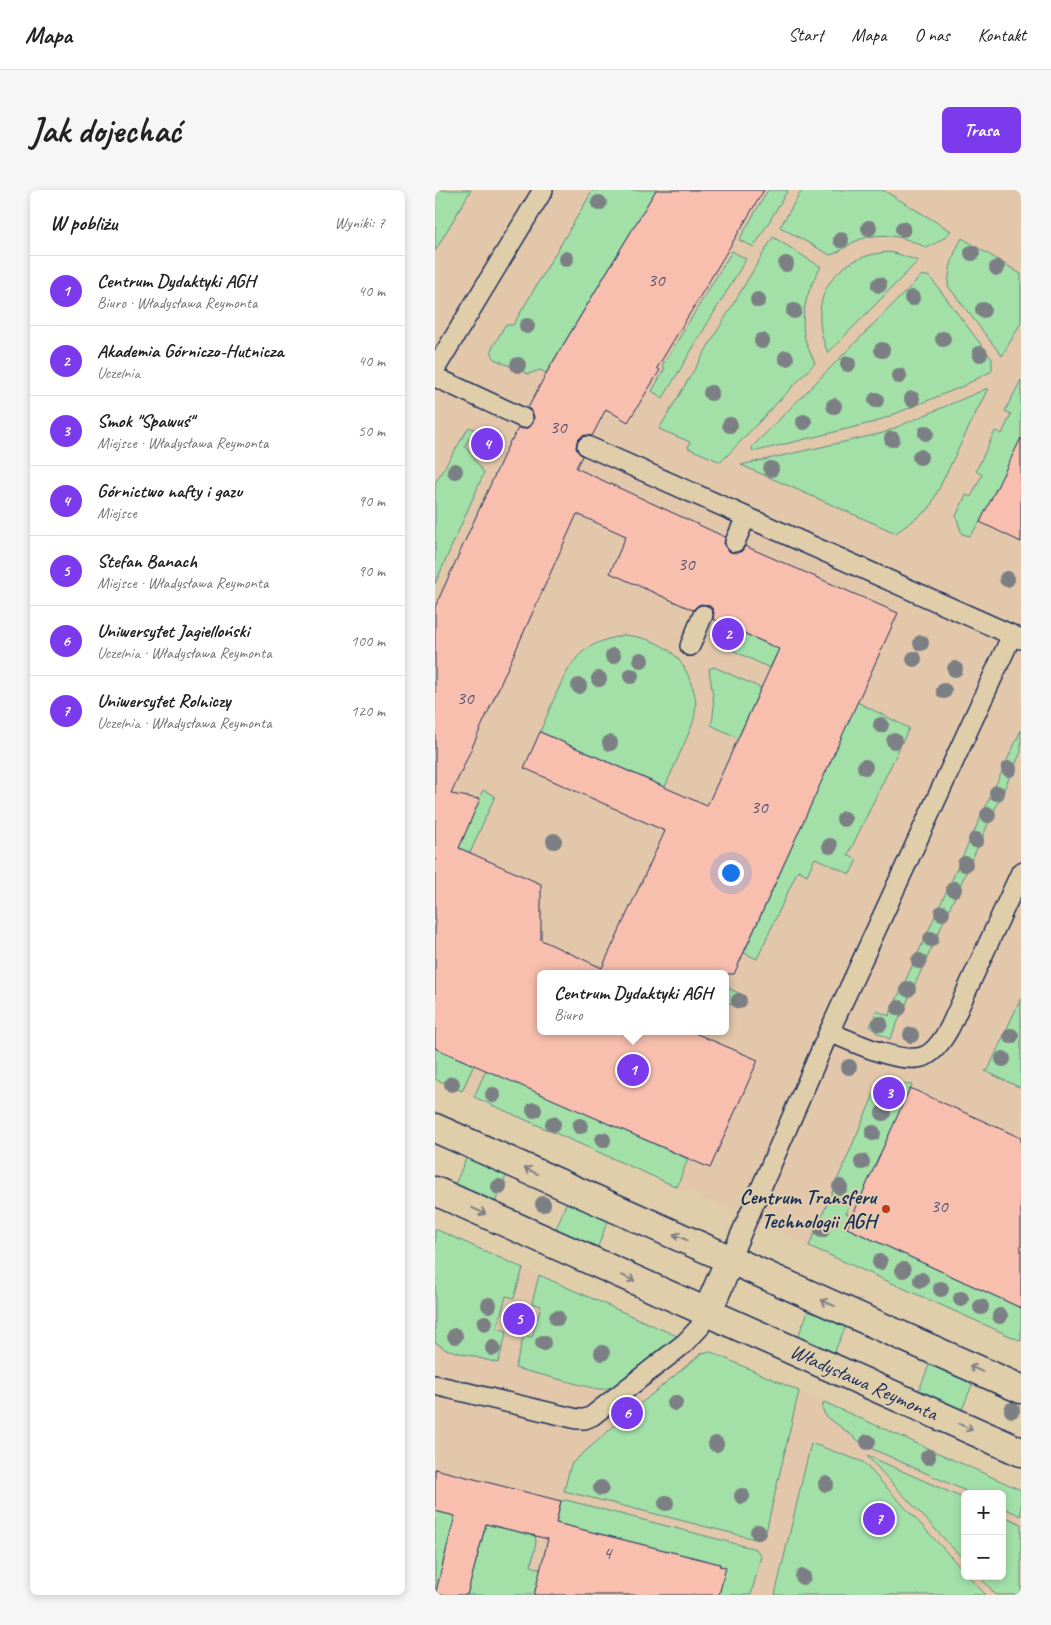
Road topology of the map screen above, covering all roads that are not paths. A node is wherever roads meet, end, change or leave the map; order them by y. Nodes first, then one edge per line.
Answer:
1 (543, 190) edge
2 (435, 369) edge
3 (435, 378) edge
4 (523, 418) dead end
5 (587, 446) dead end
6 (746, 517) junction
7 (735, 542) dead end
8 (703, 615) dead end
9 (1016, 637) edge
10 (690, 646) dead end
11 (1021, 872) edge
12 (829, 1032) junction
13 (435, 1128) edge
14 (435, 1191) edge
15 (730, 1260) junction
16 (707, 1313) junction
17 (435, 1385) edge
18 (1021, 1389) edge
19 (1021, 1452) edge

1 - 2 lane
3 - 4 lane
5 - 6 lane
6 - 7 lane
6 - 9 lane
8 - 10 lane
9 - 12 lane
11 - 12 lane
12 - 15 lane
15 -> 13 street
14 -> 16 street, Władysława Reymonta
15 - 16 street
18 -> 15 street
16 - 17 lane
16 -> 19 street, Władysława Reymonta

